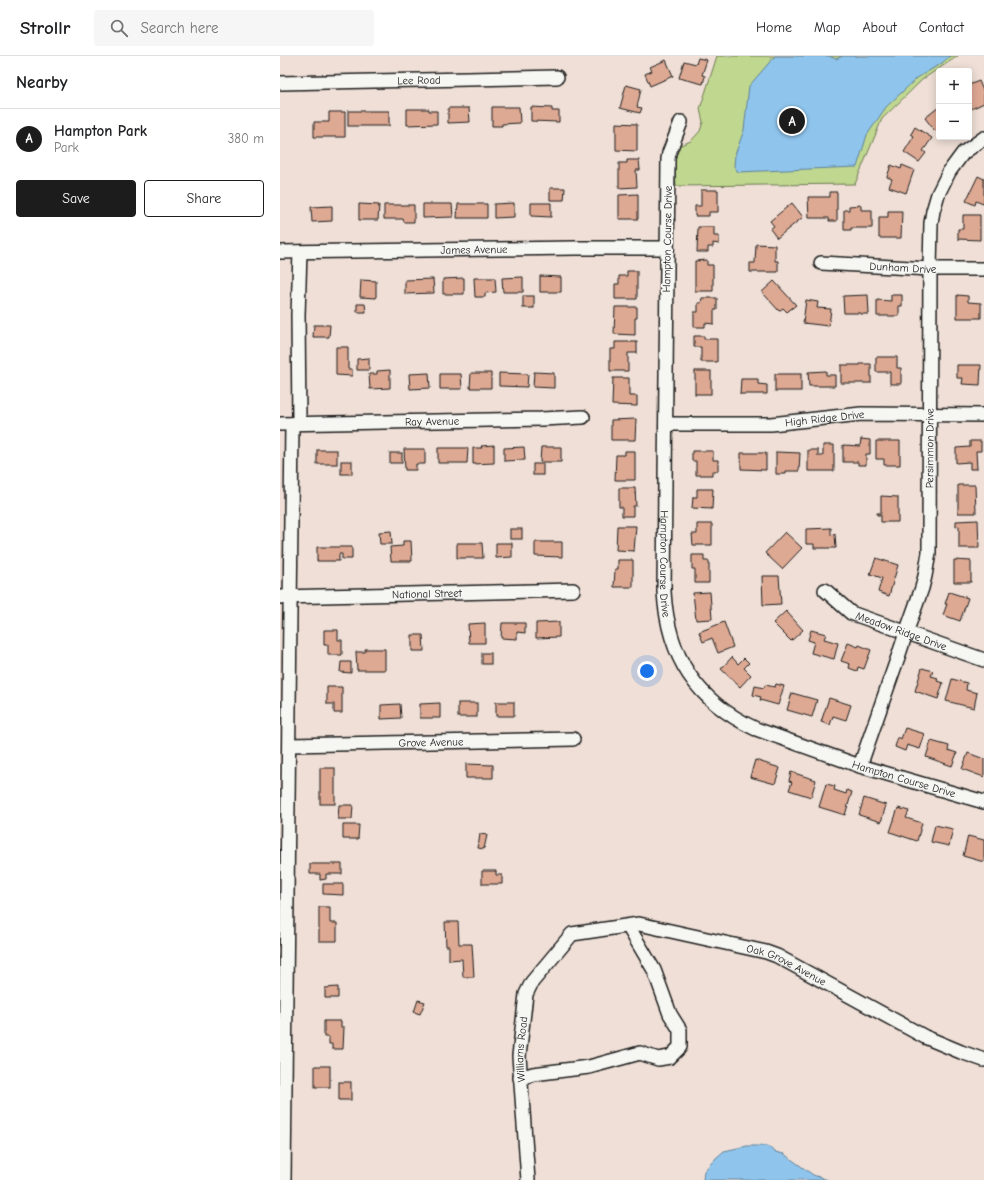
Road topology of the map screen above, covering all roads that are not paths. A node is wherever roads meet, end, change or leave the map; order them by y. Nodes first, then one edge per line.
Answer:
1 (557, 77) dead end
2 (280, 83) edge
3 (681, 122) dead end
4 (984, 138) edge
5 (667, 248) junction
6 (280, 252) edge
7 (300, 252) junction
8 (821, 263) dead end
9 (930, 269) junction
10 (984, 269) edge
11 (929, 414) junction
12 (984, 415) edge
13 (583, 417) dead end
14 (290, 424) edge
15 (666, 424) junction
16 (573, 590) dead end
17 (825, 590) dead end
18 (285, 596) edge
19 (906, 633) junction
20 (984, 660) edge
21 (573, 739) dead end
22 (286, 749) edge
23 (860, 766) junction
24 (984, 802) edge
25 (628, 926) junction
26 (572, 934) joint
27 (984, 1060) edge
28 (520, 1078) junction
29 (284, 1180) edge
30 (528, 1180) edge

1 - 2 street, Lee Road
3 - 5 street, Hampton Course Drive
4 - 9 street, Persimmon Drive
5 - 7 street, James Avenue
5 - 15 street, Hampton Course Drive
6 - 7 street, James Avenue
7 - 14 street
8 - 9 street, Dunham Drive
9 - 10 street, Dunham Drive
9 - 11 street, Persimmon Drive
11 - 12 street, High Ridge Drive
11 - 15 street, High Ridge Drive
11 - 19 street, Persimmon Drive
13 - 14 street, Ray Avenue
14 - 18 street
15 - 23 street, Hampton Course Drive
16 - 18 street, National Street
17 - 19 street, Meadow Ridge Drive
18 - 22 street
19 - 20 street, Meadow Ridge Drive
19 - 23 street, Persimmon Drive
21 - 22 street, Grove Avenue
22 - 29 street
23 - 24 street, Hampton Course Drive
25 - 26 street, Oak Grove Avenue
25 - 27 street, Oak Grove Avenue
25 - 28 street
26 - 28 street, Williams Road
28 - 30 street, Williams Road

